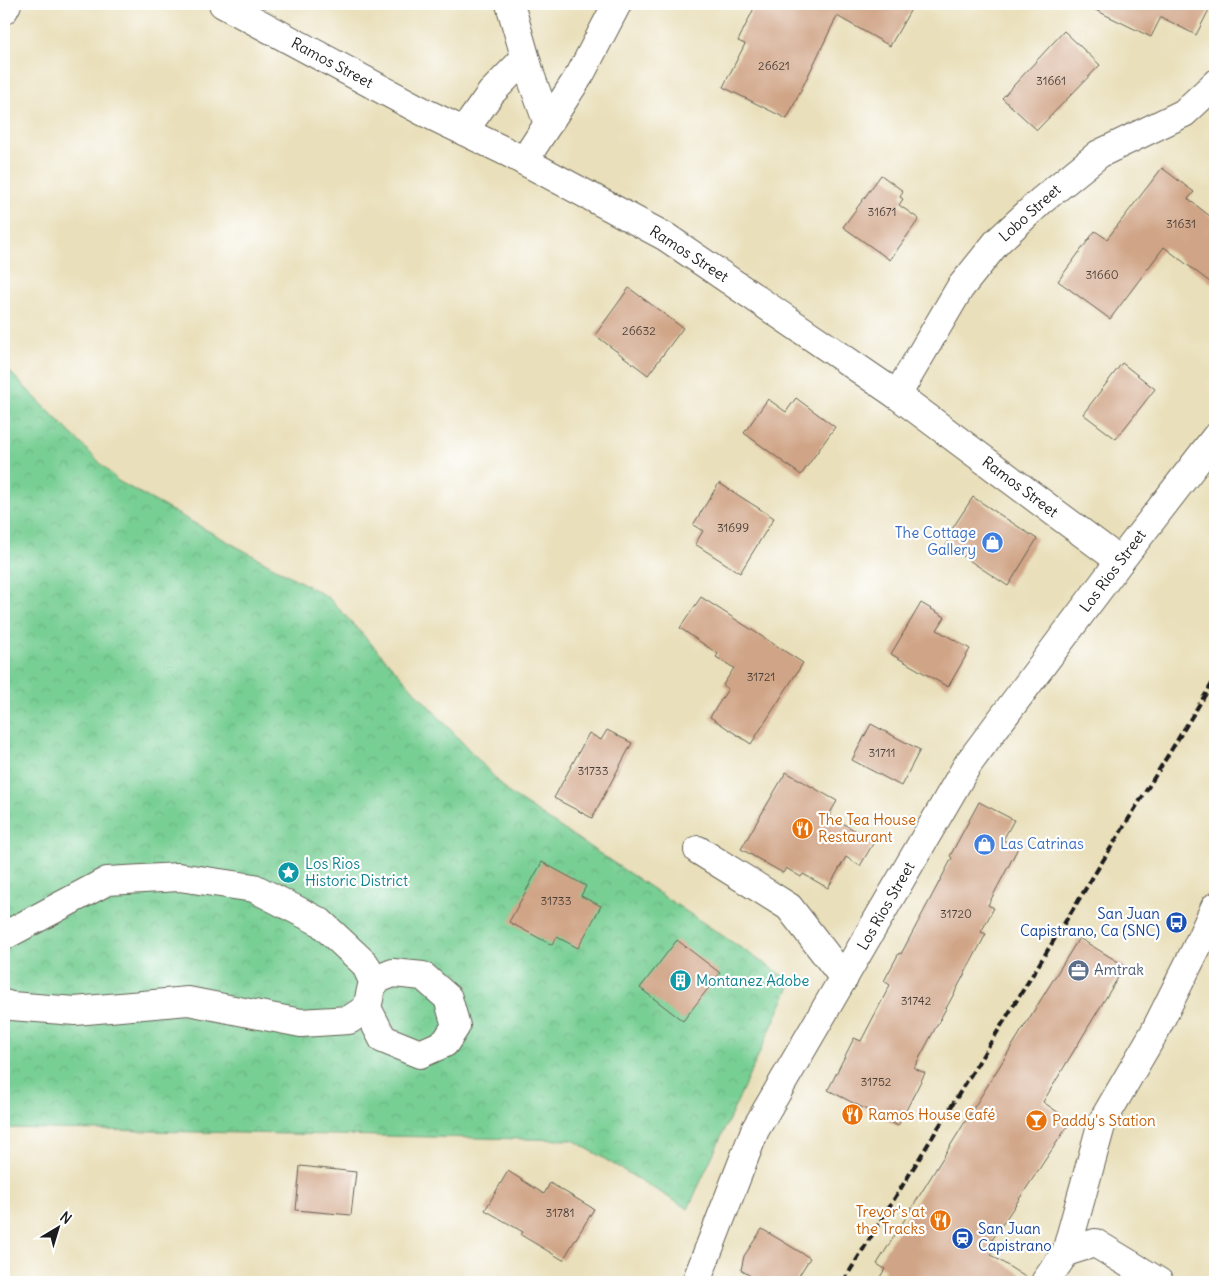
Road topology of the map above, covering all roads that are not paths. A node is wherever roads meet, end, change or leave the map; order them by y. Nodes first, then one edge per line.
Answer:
1 (7, 4) edge
2 (223, 4) edge
3 (510, 4) edge
4 (617, 4) edge
5 (4, 10) edge
6 (525, 58) junction
7 (1215, 84) edge
8 (548, 124) junction
9 (464, 131) junction
10 (524, 161) junction
11 (897, 395) junction
12 (1215, 438) edge
13 (1120, 561) junction
14 (698, 850) dead end
15 (1215, 907) edge
16 (4, 936) edge
17 (844, 978) junction
18 (374, 982) junction
19 (4, 1004) edge
20 (367, 1008) junction
21 (1066, 1252) junction
22 (696, 1282) edge
23 (1045, 1282) edge
24 (1160, 1282) edge

1 - 5 street
2 - 9 street, Ramos Street
3 - 6 street
4 - 8 street
6 - 8 street
6 - 9 street
7 - 11 street, Lobo Street
8 - 10 street
9 - 10 street, Ramos Street
10 - 11 street, Ramos Street
11 - 13 street, Ramos Street
12 - 13 street, Los Rios Street
13 - 17 street, Los Rios Street
14 - 17 street
15 - 21 street
16 - 18 street
17 - 22 street, Los Rios Street
18 - 20 street
18 - 20 street
19 - 20 street
21 - 23 street
21 - 24 street

